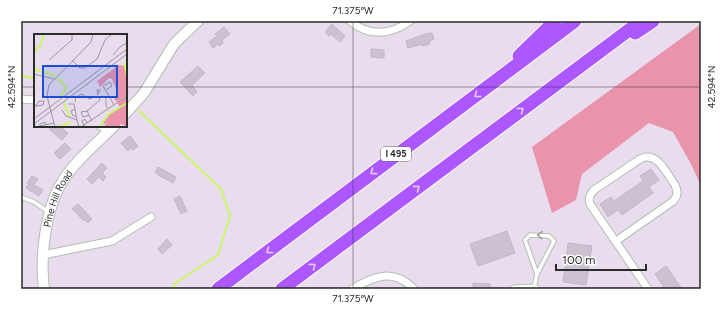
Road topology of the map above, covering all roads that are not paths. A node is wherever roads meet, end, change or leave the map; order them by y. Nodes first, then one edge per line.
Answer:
1 (198, 21) edge
2 (350, 21) edge
3 (410, 21) edge
4 (555, 21) edge
5 (575, 21) edge
6 (641, 21) edge
7 (654, 21) edge
8 (493, 83) junction
9 (545, 93) junction
10 (21, 99) edge
11 (34, 100) edge
12 (127, 112) edge
13 (108, 128) edge
14 (21, 197) edge
15 (50, 212) junction
16 (151, 217) dead end
17 (616, 241) junction
18 (43, 255) junction
19 (537, 274) junction
20 (535, 288) edge
21 (44, 289) edge
22 (218, 289) edge
23 (282, 289) edge
24 (352, 289) edge
25 (414, 289) edge
26 (514, 289) edge
27 (648, 289) edge

1 - 12 street
2 - 3 street
4 - 8 highway
5 - 8 highway, I 495
6 - 9 highway
7 - 9 highway
8 -> 22 highway, I 495
23 -> 9 highway
10 - 11 street
13 - 15 street, Pine Hill Road
14 - 15 lane
15 - 18 street, Pine Hill Road
16 - 18 street
17 - 17 street
17 - 27 street
18 - 21 street, Pine Hill Road
19 -> 19 lane
19 - 20 lane
20 - 26 street
24 - 25 street

